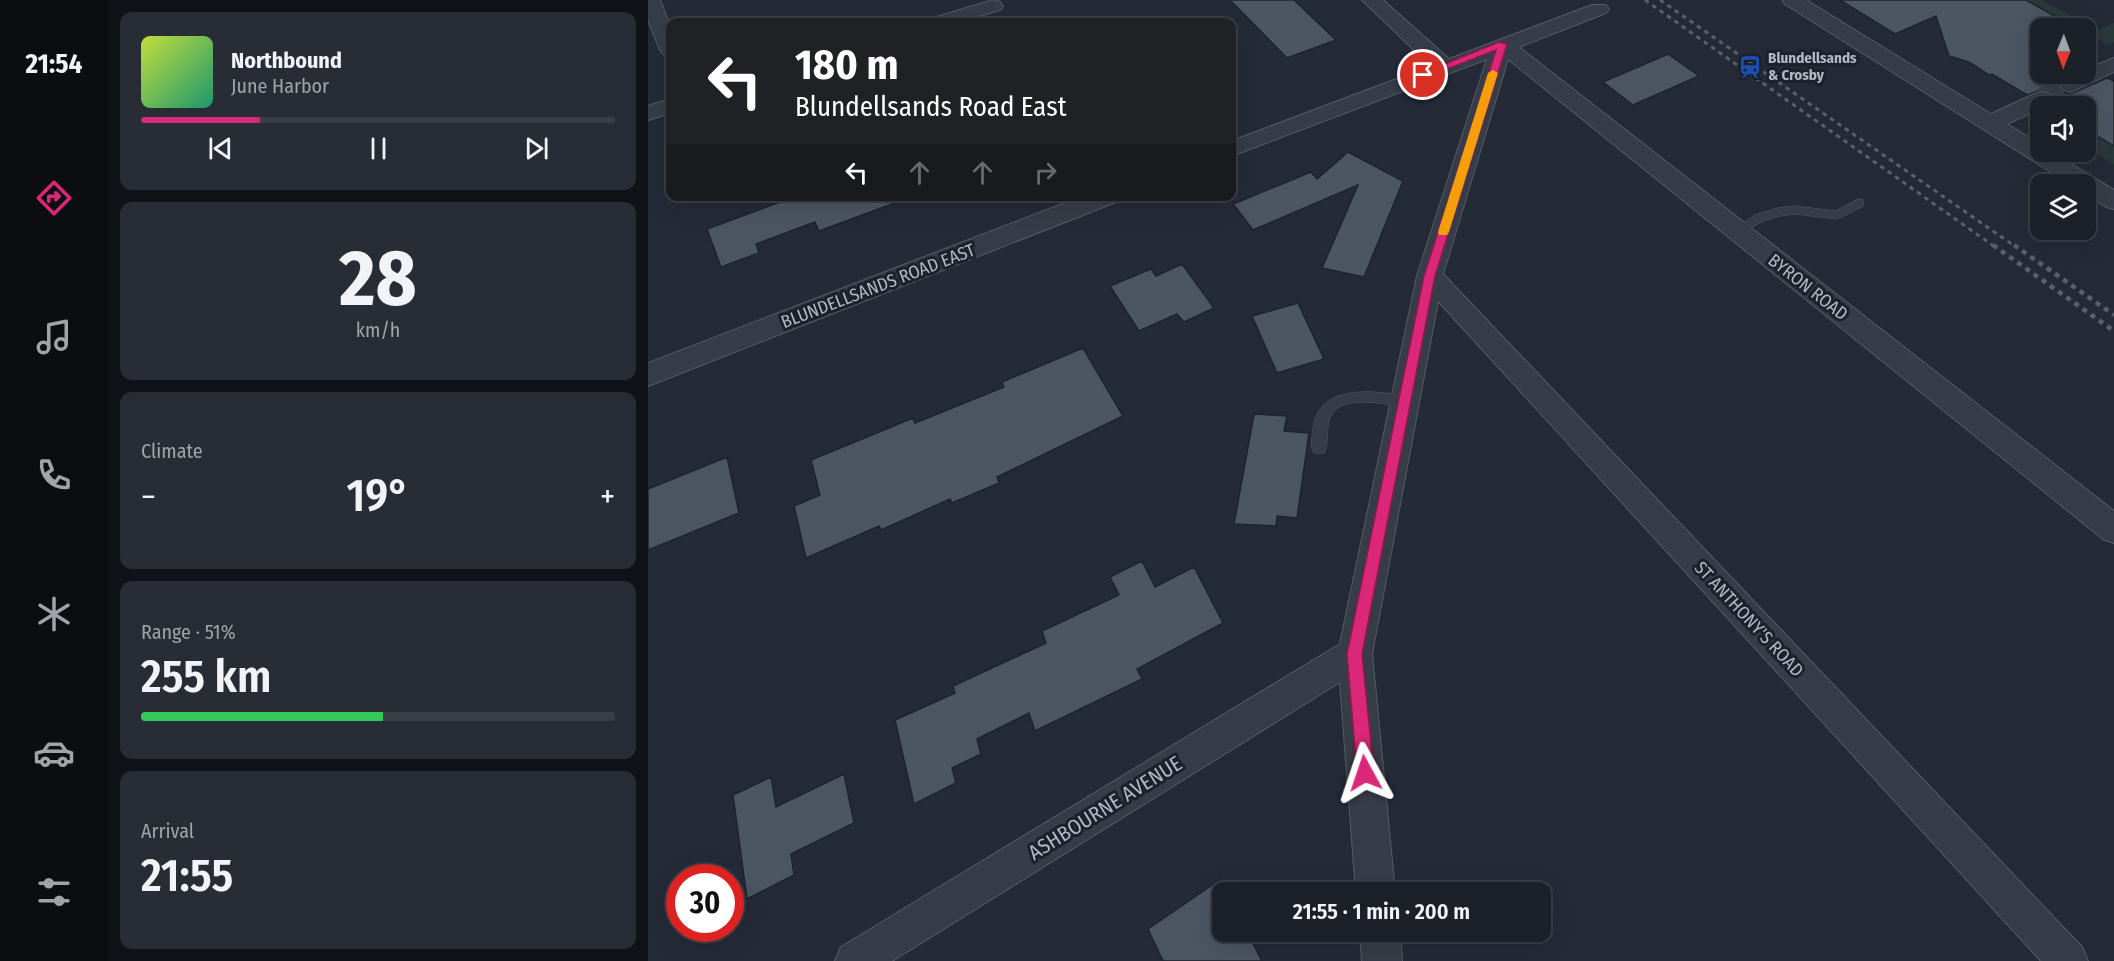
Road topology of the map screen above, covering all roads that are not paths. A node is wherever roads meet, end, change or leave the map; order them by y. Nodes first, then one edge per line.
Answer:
1 (650, 0) edge
2 (1372, 0) edge
3 (1792, 0) edge
4 (1599, 9) dead end
5 (995, 10) edge
6 (958, 18) edge
7 (666, 40) edge
8 (1502, 44) junction
9 (2114, 64) edge
10 (1444, 66) junction
11 (2071, 85) tunnel mouth
12 (2030, 105) tunnel mouth
13 (666, 107) edge
14 (648, 113) edge
15 (1991, 123) junction
16 (1236, 147) edge
17 (1095, 201) edge
18 (2114, 201) edge
19 (1859, 203) dead end
20 (1738, 231) junction
21 (1430, 276) junction
22 (648, 375) edge
23 (1405, 401) junction
24 (1319, 449) dead end
25 (2114, 529) edge
26 (1354, 654) junction
27 (1375, 882) edge
28 (1381, 942) edge
29 (855, 961) edge
30 (1382, 961) edge
31 (2068, 961) edge

1 - 7 street
2 - 10 street
3 - 15 street
4 - 8 street
5 - 6 street
8 - 10 street
8 - 20 street, BYRON ROAD
8 - 21 street
9 - 11 street
10 - 16 street
12 - 15 street
13 - 14 street
15 - 18 street
17 - 22 street, BLUNDELLSANDS ROAD EAST
19 - 20 lane
20 - 25 street, BYRON ROAD
21 - 23 street
21 - 31 street, ST ANTHONY'S ROAD
23 - 24 lane
23 - 26 street
26 - 27 street
26 - 29 street, ASHBOURNE AVENUE
28 - 30 street

